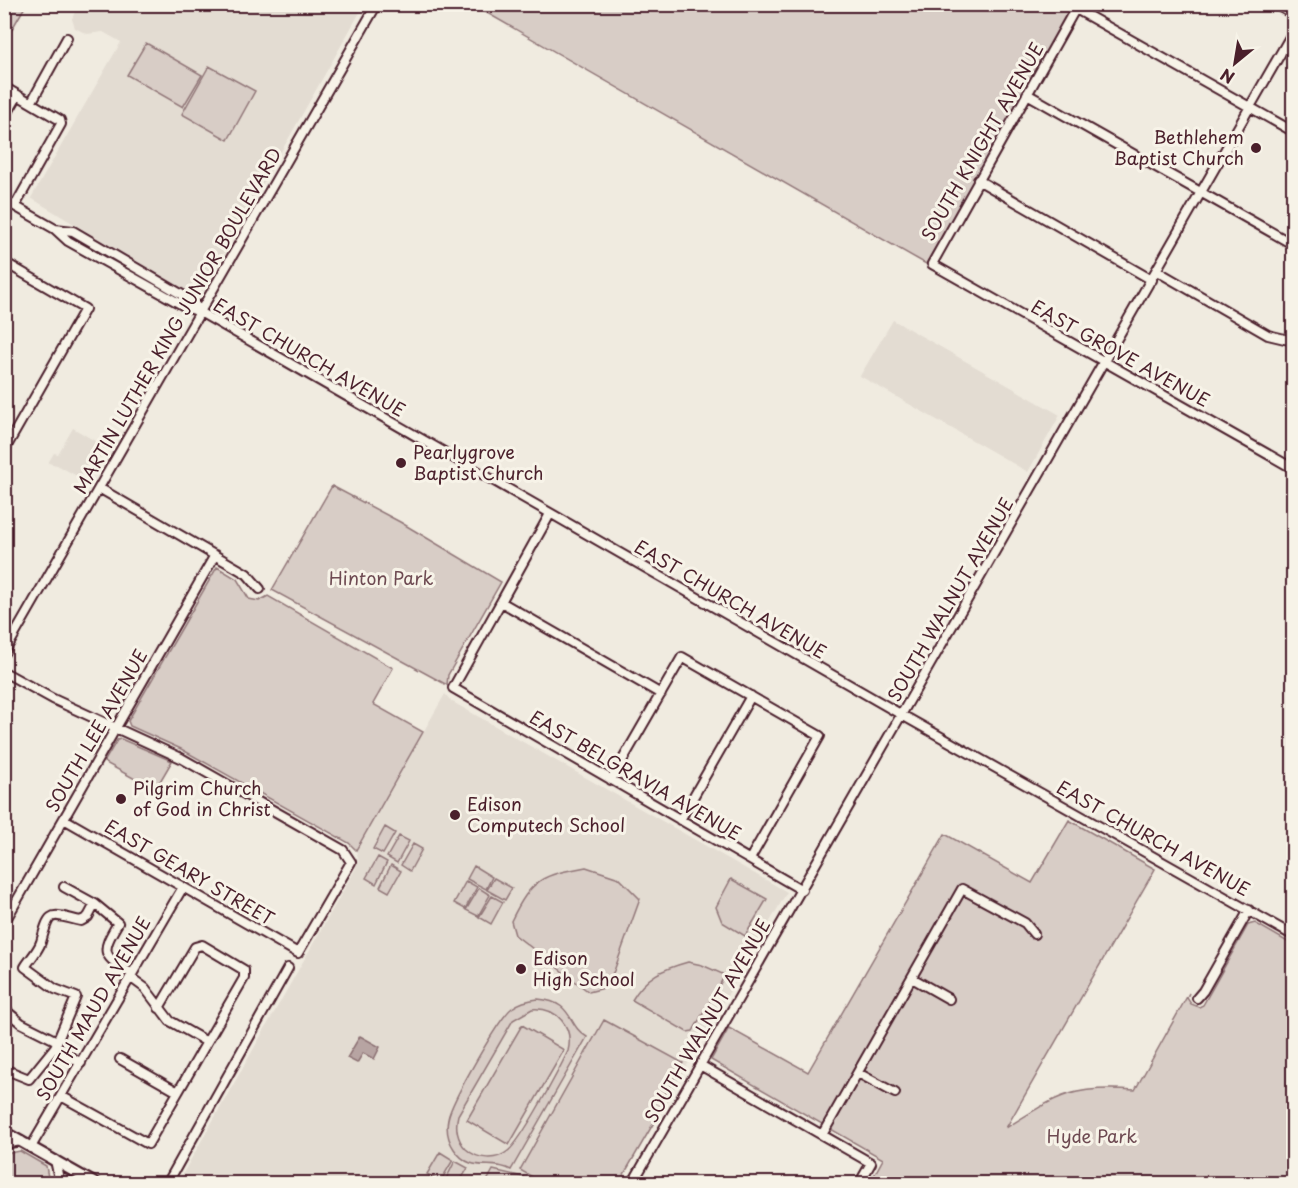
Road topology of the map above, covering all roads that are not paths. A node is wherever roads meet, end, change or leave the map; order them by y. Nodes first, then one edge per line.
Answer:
1 (377, 4) edge
2 (1275, 4) edge
3 (1077, 7) edge
4 (1293, 15) edge
5 (1293, 30) edge
6 (67, 38) dead end
7 (4, 87) edge
8 (1027, 94) junction
9 (18, 95) junction
10 (31, 103) junction
11 (1249, 106) junction
12 (4, 119) edge
13 (1293, 132) edge
14 (978, 180) junction
15 (1201, 194) junction
16 (4, 201) edge
17 (15, 206) junction
18 (1293, 245) edge
19 (4, 262) edge
20 (932, 264) joint
21 (1156, 271) junction
22 (1152, 280) junction
23 (200, 312) junction
24 (1289, 340) dead end
25 (1104, 363) junction
26 (8, 437) edge
27 (4, 451) edge
28 (1293, 469) edge
29 (99, 488) junction
30 (550, 514) junction
31 (215, 555) junction
32 (260, 589) dead end
33 (501, 602) junction
34 (4, 653) edge
35 (4, 672) edge
36 (661, 694) junction
37 (751, 696) junction
38 (902, 716) junction
39 (116, 729) junction
40 (611, 780) junction
41 (64, 819) junction
42 (680, 820) junction
43 (750, 859) junction
44 (64, 887) dead end
45 (183, 887) junction
46 (802, 890) junction
47 (95, 904) junction
48 (8, 907) edge
49 (1249, 910) junction
50 (4, 922) edge
51 (1034, 934) dead end
52 (1293, 936) edge
53 (288, 968) dead end
54 (131, 976) junction
55 (912, 978) junction
56 (1197, 998) dead end
57 (949, 999) dead end
58 (159, 1008) junction
59 (4, 1009) edge
60 (207, 1042) junction
61 (56, 1044) junction
62 (120, 1059) dead end
63 (81, 1063) junction
64 (700, 1065) junction
65 (4, 1069) edge
66 (858, 1073) junction
67 (178, 1092) junction
68 (895, 1093) dead end
69 (61, 1096) junction
70 (4, 1132) edge
71 (822, 1135) junction
72 (21, 1141) junction
73 (4, 1144) edge
74 (31, 1147) junction
75 (55, 1160) junction
76 (60, 1184) edge
77 (96, 1184) edge
78 (167, 1184) edge
79 (632, 1184) edge
80 (859, 1184) edge

1 - 23 street, MARTIN LUTHER KING JUNIOR BOULEVARD
2 - 4 street
3 - 8 street, SOUTH KNIGHT AVENUE
3 - 11 street
5 - 11 street, SOUTH WALNUT AVENUE
6 - 10 street
7 - 9 street
8 - 14 street, SOUTH KNIGHT AVENUE
8 - 15 street
9 - 10 street
9 - 12 street
10 - 17 street
11 - 13 street
11 - 15 street, SOUTH WALNUT AVENUE
14 - 20 street, SOUTH KNIGHT AVENUE
14 - 22 street
15 - 18 street
15 - 21 street, SOUTH WALNUT AVENUE
16 - 17 street, EAST CHURCH AVENUE
17 - 23 street, EAST CHURCH AVENUE
19 - 26 street
20 - 25 street, EAST GROVE AVENUE
21 - 22 street, SOUTH WALNUT AVENUE
21 - 24 street
22 - 25 street, SOUTH WALNUT AVENUE
23 - 29 street, MARTIN LUTHER KING JUNIOR BOULEVARD
23 - 30 street, EAST CHURCH AVENUE
25 - 28 street, EAST GROVE AVENUE
25 - 38 street, SOUTH WALNUT AVENUE
26 - 27 street
29 - 31 street
29 - 34 street, MARTIN LUTHER KING JUNIOR BOULEVARD
30 - 33 street
30 - 38 street, EAST CHURCH AVENUE
31 - 32 street
31 - 39 street, SOUTH LEE AVENUE
33 - 36 street
33 - 40 street, EAST BELGRAVIA AVENUE
35 - 39 street
36 - 37 street
36 - 40 street
37 - 42 street
37 - 43 street
38 - 46 street, SOUTH WALNUT AVENUE
38 - 49 street, EAST CHURCH AVENUE
39 - 41 street, SOUTH LEE AVENUE
39 - 45 street, EAST GEARY STREET
40 - 42 street, EAST BELGRAVIA AVENUE
41 - 45 street, EAST GEARY STREET
41 - 48 street, SOUTH LEE AVENUE
42 - 43 street, EAST BELGRAVIA AVENUE
43 - 46 street, EAST BELGRAVIA AVENUE
44 - 47 street
45 - 54 street, SOUTH MAUD AVENUE
46 - 64 street, SOUTH WALNUT AVENUE
47 - 54 street
47 - 61 street
48 - 50 street, SOUTH LEE AVENUE
49 - 52 street, EAST CHURCH AVENUE
49 - 56 street
51 - 55 street
53 - 78 street
54 - 58 street
54 - 63 street, SOUTH MAUD AVENUE
55 - 57 street
55 - 66 street
58 - 60 street
58 - 60 street
59 - 61 street
60 - 67 street
61 - 63 street
61 - 65 street
62 - 67 street
63 - 69 street, SOUTH MAUD AVENUE
64 - 71 street
64 - 79 street, SOUTH WALNUT AVENUE
66 - 68 street
66 - 71 street
67 - 69 street
69 - 74 street, SOUTH MAUD AVENUE
70 - 72 main road
71 - 80 street
72 - 73 street
72 - 74 main road
74 - 75 main road
75 - 76 street
75 - 77 main road

